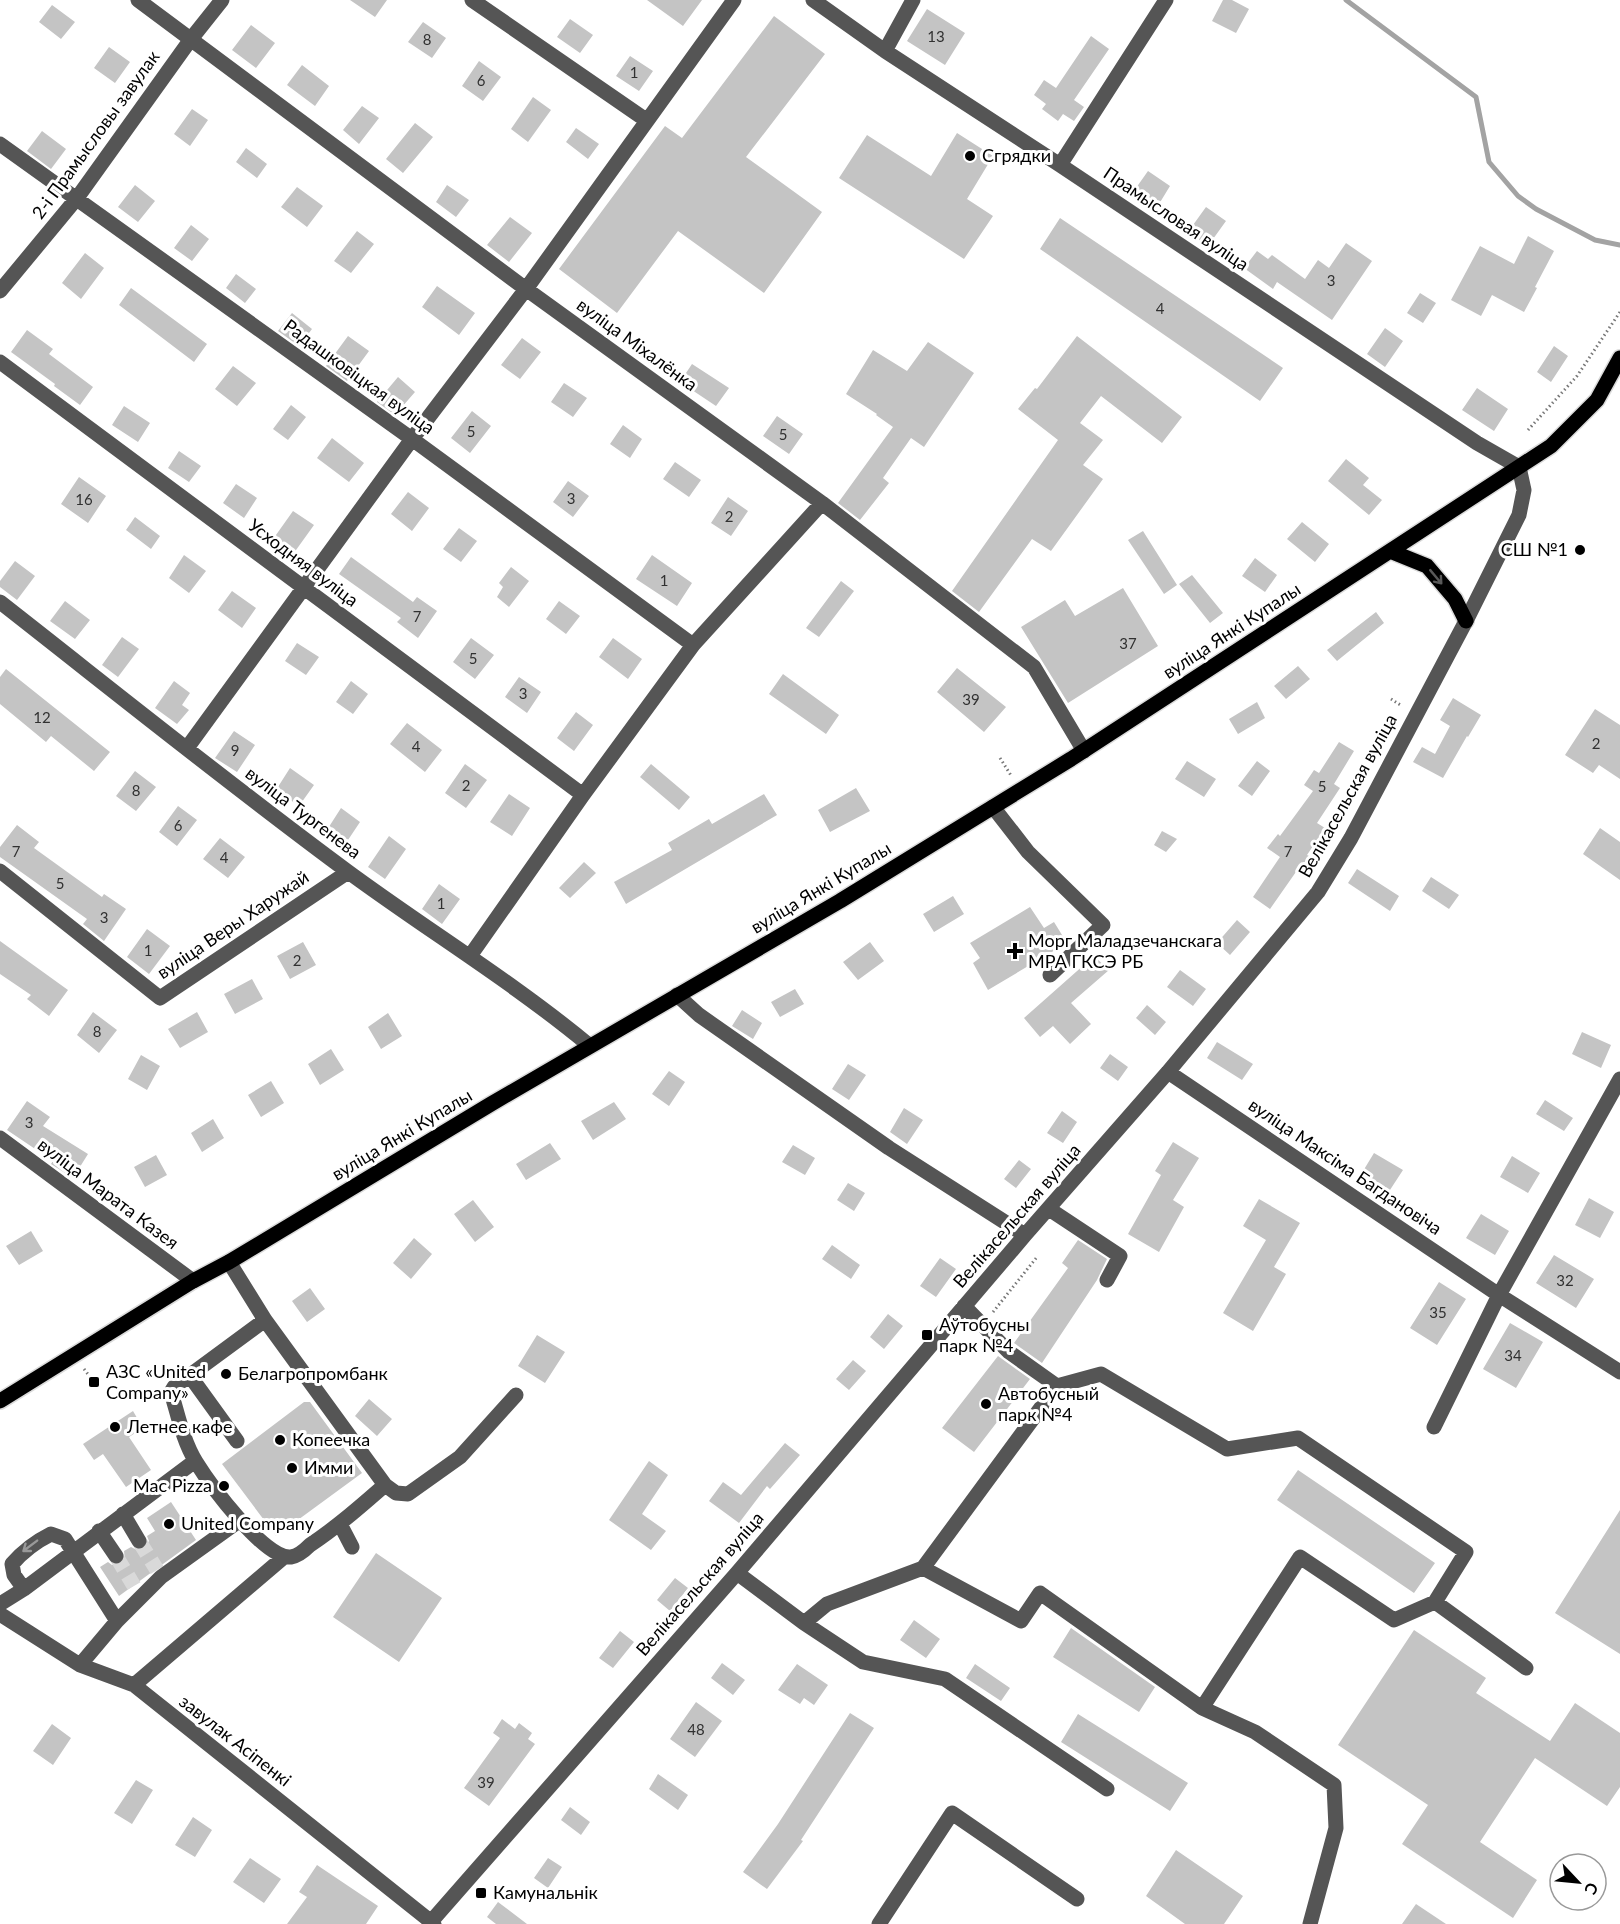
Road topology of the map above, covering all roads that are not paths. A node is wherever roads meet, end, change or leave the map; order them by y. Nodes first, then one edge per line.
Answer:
1 (138, 0) edge
2 (222, 0) edge
3 (472, 0) edge
4 (734, 0) edge
5 (813, 0) edge
6 (913, 0) edge
7 (1166, 0) edge
8 (191, 39) junction
9 (885, 51) junction
10 (646, 120) junction
11 (0, 144) edge
12 (1060, 165) junction
13 (77, 198) junction
14 (526, 289) junction
15 (0, 291) edge
16 (1620, 357) edge
17 (0, 362) edge
18 (412, 439) junction
19 (1519, 467) junction
20 (822, 503) junction
21 (1390, 551) junction
22 (305, 588) junction
23 (0, 602) edge
24 (1466, 621) junction
25 (693, 645) junction
26 (187, 748) junction
27 (1084, 751) junction
28 (583, 795) junction
29 (993, 807) junction
30 (0, 871) edge
31 (348, 872) junction
32 (470, 956) junction
33 (1050, 975) dead end
34 (677, 995) junction
35 (590, 1046) junction
36 (1168, 1072) junction
37 (1620, 1079) edge
38 (0, 1138) edge
39 (1049, 1209) junction
40 (1025, 1235) junction
41 (229, 1262) junction
42 (1107, 1280) dead end
43 (193, 1281) junction
44 (1499, 1295) junction
45 (964, 1306) junction
46 (265, 1320) junction
47 (1620, 1372) edge
48 (190, 1376) junction
49 (1057, 1386) junction
50 (516, 1395) dead end
51 (2, 1397) edge
52 (1434, 1427) dead end
53 (237, 1441) dead end
54 (195, 1461) junction
55 (385, 1485) junction
56 (123, 1514) junction
57 (239, 1521) junction
58 (340, 1524) junction
59 (99, 1531) junction
60 (140, 1541) tunnel mouth
61 (352, 1547) dead end
62 (73, 1551) junction
63 (116, 1556) tunnel mouth
64 (284, 1557) junction
65 (923, 1568) junction
66 (736, 1573) junction
67 (24, 1589) junction
68 (1435, 1602) junction
69 (0, 1604) edge
70 (0, 1614) edge
71 (117, 1621) junction
72 (804, 1623) junction
73 (80, 1665) junction
74 (1526, 1668) dead end
75 (134, 1685) junction
76 (1202, 1708) junction
77 (1107, 1789) dead end
78 (1077, 1899) dead end
79 (431, 1923) edge
80 (879, 1924) edge
81 (1310, 1924) edge

1 - 8 street, вуліца Міхалёнка
2 - 8 street, 2-і Прамысловы завулак
3 - 10 street
4 - 10 street
5 - 9 street, Прамысловая вуліца
6 - 9 street
7 - 12 street
8 - 13 street, 2-і Прамысловы завулак
8 - 14 street, вуліца Міхалёнка
9 - 12 street, Прамысловая вуліца
10 - 14 street
11 - 13 street, Радашковіцкая вуліца
12 - 19 street, Прамысловая вуліца
13 - 15 street, 2-і Прамысловы завулак
13 - 18 street, Радашковіцкая вуліца
14 - 18 street
14 - 20 street, вуліца Міхалёнка
16 - 19 main road, вуліца Янкі Купалы
17 - 22 street, Усходняя вуліца
18 - 22 street
18 - 25 street, Радашковіцкая вуліца
19 - 21 main road, вуліца Янкі Купалы
19 - 24 street, Велікасельская вуліца
20 - 25 street
20 - 27 street, вуліца Міхалёнка
21 -> 24 main road
21 - 27 main road, вуліца Янкі Купалы
22 - 26 street
22 - 28 street, Усходняя вуліца
23 - 26 street, вуліца Тургенева
24 - 36 street, Велікасельская вуліца
25 - 28 street
26 - 31 street, вуліца Тургенева
27 - 29 main road, вуліца Янкі Купалы
28 - 32 street
29 - 33 street
29 - 34 main road, вуліца Янкі Купалы
30 - 31 street, вуліца Веры Харужай
31 - 32 street, вуліца Тургенева
32 - 35 street, вуліца Тургенева
34 - 35 main road, вуліца Янкі Купалы
34 - 40 street
35 - 41 main road, вуліца Янкі Купалы
36 - 39 street, Велікасельская вуліца
36 - 44 street, вуліца Максіма Багдановіча
37 - 44 street
38 - 43 street, вуліца Марата Казея
39 - 40 street, Велікасельская вуліца
39 - 42 street
40 - 45 street, Велікасельская вуліца
41 - 43 main road, вуліца Янкі Купалы
41 - 46 street
43 - 51 main road, вуліца Янкі Купалы
44 - 47 street, вуліца Максіма Багдановіча
44 - 52 street
45 - 49 street
45 - 66 street, Велікасельская вуліца
46 - 48 street
46 - 55 street
48 - 53 street
48 - 54 street
49 - 65 street
49 - 68 street
50 - 55 street
54 - 56 street
54 - 57 street
55 - 58 street
56 - 59 street
56 - 60 street
57 - 64 street
57 - 71 street
58 - 61 street
58 - 64 street
59 - 62 street
59 - 63 street
62 - 67 street
62 -> 67 street
62 - 71 street
64 - 75 street
65 - 72 street
65 - 76 street
66 - 72 street
66 - 79 street, Велікасельская вуліца
67 - 69 street
68 - 74 street
68 - 76 street
70 - 73 street, завулак Асіпенкі
71 - 73 street
72 - 77 street
73 - 75 street, завулак Асіпенкі
75 - 79 street, завулак Асіпенкі
76 - 81 street
78 - 80 street

